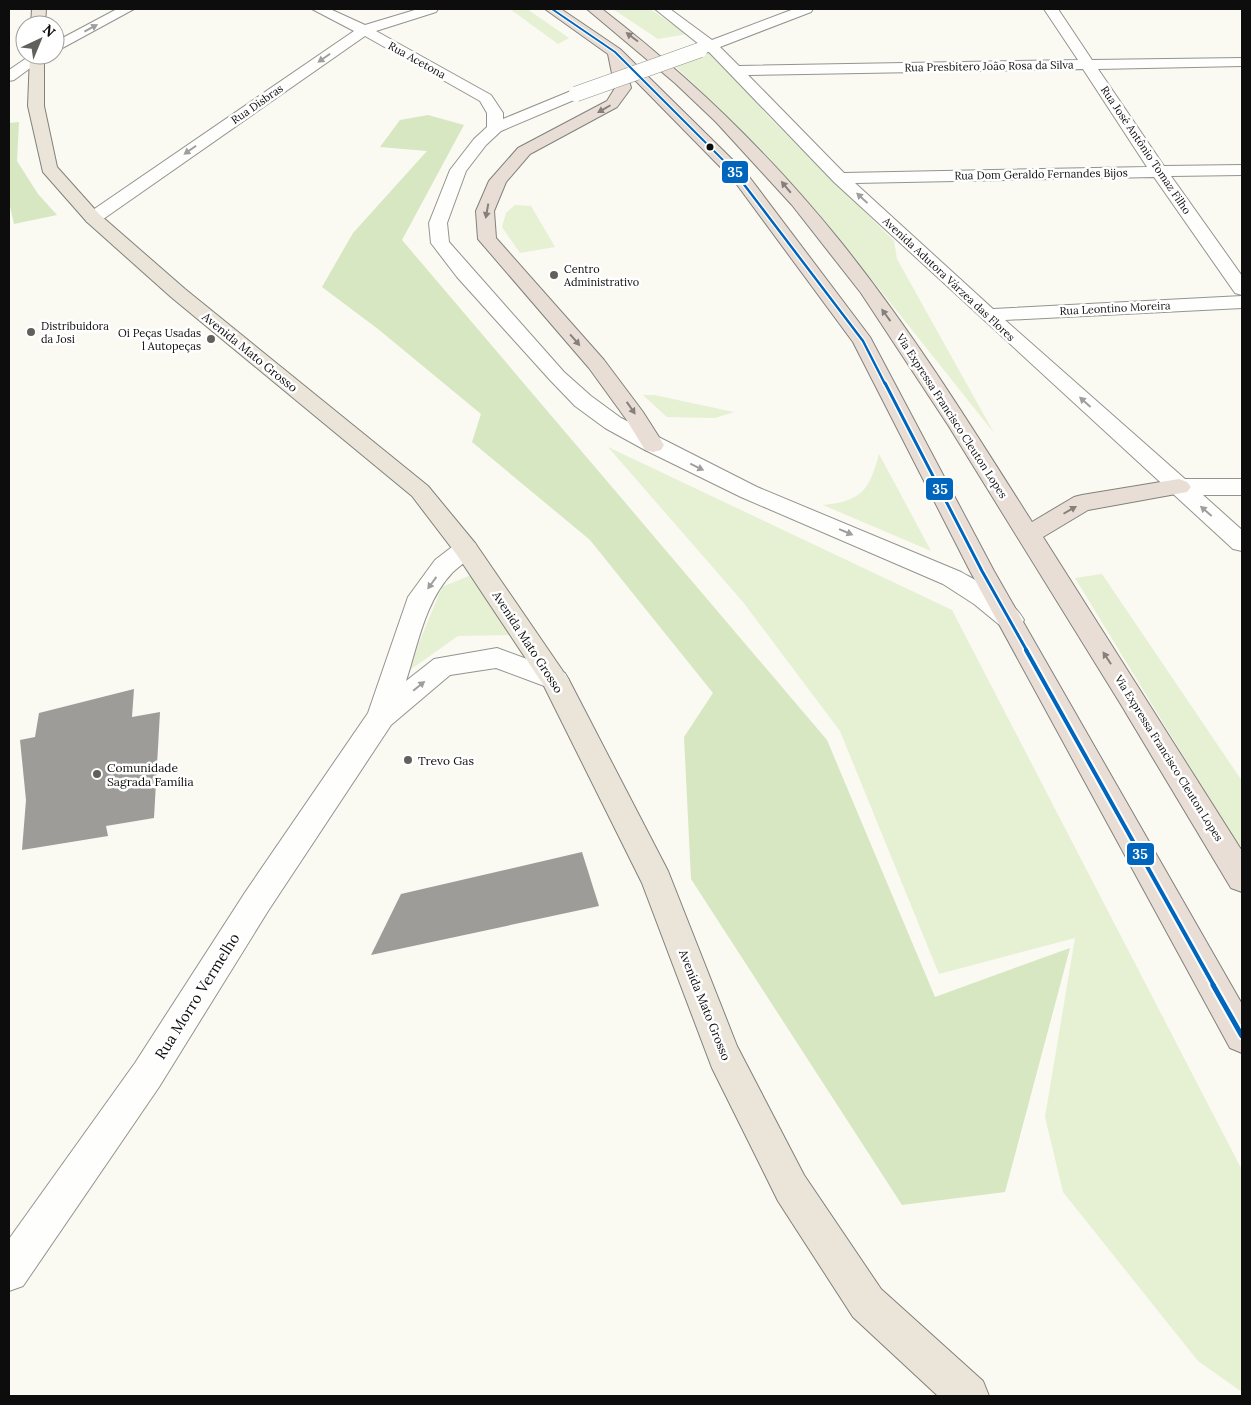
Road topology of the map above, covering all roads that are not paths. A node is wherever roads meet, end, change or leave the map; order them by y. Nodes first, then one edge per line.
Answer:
1 (127, 9) edge
2 (319, 9) edge
3 (430, 9) edge
4 (552, 9) edge
5 (594, 9) edge
6 (662, 9) edge
7 (806, 9) edge
8 (1051, 9) edge
9 (364, 30) junction
10 (65, 40) edge
11 (706, 48) junction
12 (615, 52) junction
13 (1242, 62) edge
14 (1088, 64) junction
15 (24, 65) edge
16 (38, 65) edge
17 (736, 71) junction
18 (9, 77) edge
19 (496, 128) junction
20 (1242, 170) edge
21 (1159, 172) junction
22 (840, 178) junction
23 (93, 218) junction
24 (1242, 289) edge
25 (1242, 302) edge
26 (988, 315) junction
27 (653, 445) junction
28 (1242, 487) edge
29 (1179, 488) junction
30 (1028, 535) junction
31 (1242, 543) edge
32 (466, 549) junction
33 (1011, 620) junction
34 (555, 680) junction
35 (381, 717) junction
36 (1242, 878) edge
37 (1242, 1036) edge
38 (9, 1272) edge
39 (968, 1396) edge

10 -> 1 street
2 - 9 street, Rua Acetona
3 - 9 street, Rua Disbras
4 - 12 highway
30 -> 5 highway, Via Expressa Francisco Cleuton Lopes
6 - 11 street, Avenida Adutora Várzea das Flores
7 - 11 street
8 - 14 street, Rua José Antônio Tomaz Filho
9 - 19 street, Rua Acetona
9 -> 23 street, Rua Disbras
11 - 17 street, Avenida Adutora Várzea das Flores
11 - 19 street, bridge
12 -> 27 highway
12 - 33 highway
13 - 14 street, Rua Presbítero João Rosa da Silva
14 - 17 street, Rua Presbítero João Rosa da Silva
14 - 21 street, Rua José Antônio Tomaz Filho
15 - 18 street
16 - 23 main road, Avenida Mato Grosso
17 - 22 street, Avenida Adutora Várzea das Flores
19 - 27 street
20 - 21 street, Rua Dom Geraldo Fernandes Bijos
21 - 22 street, Rua Dom Geraldo Fernandes Bijos
21 - 24 street, Rua José Antônio Tomaz Filho
26 -> 22 street, Avenida Adutora Várzea das Flores
23 - 32 main road, Avenida Mato Grosso
25 - 26 street, Rua Leontino Moreira
29 -> 26 street, Avenida Adutora Várzea das Flores
27 -> 33 street
28 - 29 street
30 -> 29 highway
31 -> 29 street, Avenida Adutora Várzea das Flores
36 -> 30 highway, Via Expressa Francisco Cleuton Lopes
32 - 34 main road, Avenida Mato Grosso
32 -> 35 street, Rua Morro Vermelho
33 - 37 highway
35 -> 34 street, Rua Morro Vermelho
34 - 39 main road, Avenida Mato Grosso
35 - 38 street, Rua Morro Vermelho

